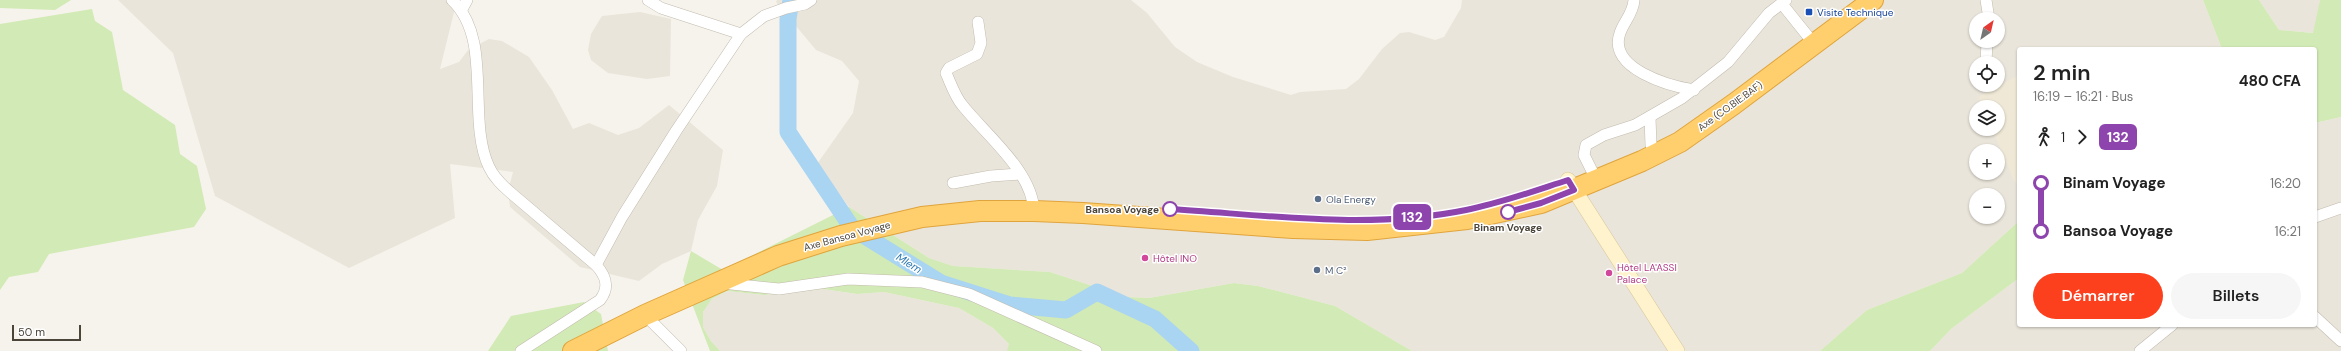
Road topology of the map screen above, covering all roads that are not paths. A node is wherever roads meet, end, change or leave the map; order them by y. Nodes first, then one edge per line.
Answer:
1 (452, 0) edge
2 (648, 0) edge
3 (811, 0) edge
4 (1634, 0) edge
5 (1855, 0) edge
6 (1873, 0) edge
7 (1986, 0) edge
8 (1784, 2) edge
9 (464, 5) edge
10 (1988, 12) edge
11 (978, 22) dead end
12 (741, 34) junction
13 (1811, 41) junction
14 (1694, 90) junction
15 (1650, 118) junction
16 (1651, 145) junction
17 (1592, 171) junction
18 (1020, 174) junction
19 (954, 183) dead end
20 (1571, 185) junction
21 (1033, 206) junction
22 (2341, 208) edge
23 (2317, 216) edge
24 (596, 265) junction
25 (719, 282) junction
26 (645, 315) junction
27 (2317, 319) edge
28 (2170, 327) edge
29 (2341, 341) edge
30 (521, 351) edge
31 (573, 351) edge
32 (681, 351) edge
33 (1096, 351) edge
34 (1677, 351) edge
35 (2140, 351) edge

1 - 9 street
2 - 12 street
3 - 12 street
4 - 14 street
5 - 13 highway, Axe (CO.BIE.BAF)
6 - 13 highway, Axe (CO.BIE.BAF)
7 - 10 street
8 - 13 street
8 - 14 street
9 - 24 street
11 - 18 street
12 - 24 street
13 - 16 highway, Axe (CO.BIE.BAF)
13 - 20 highway, Axe (CO.BIE.BAF)
14 - 15 street
15 - 16 street
15 - 17 street
16 - 17 highway, Axe (CO.BIE.BAF)
17 - 20 highway, Axe (CO.BIE.BAF)
18 - 19 street
18 - 21 street
20 - 21 highway, Axe Bansoa Voyage
20 - 34 street
21 - 25 highway, Axe Bansoa Voyage
22 - 23 street
24 - 30 street
25 - 26 highway, Axe Bansoa Voyage
25 - 33 street
26 - 31 highway, Axe Bansoa Voyage
26 - 32 street
27 - 29 street
28 - 35 street

